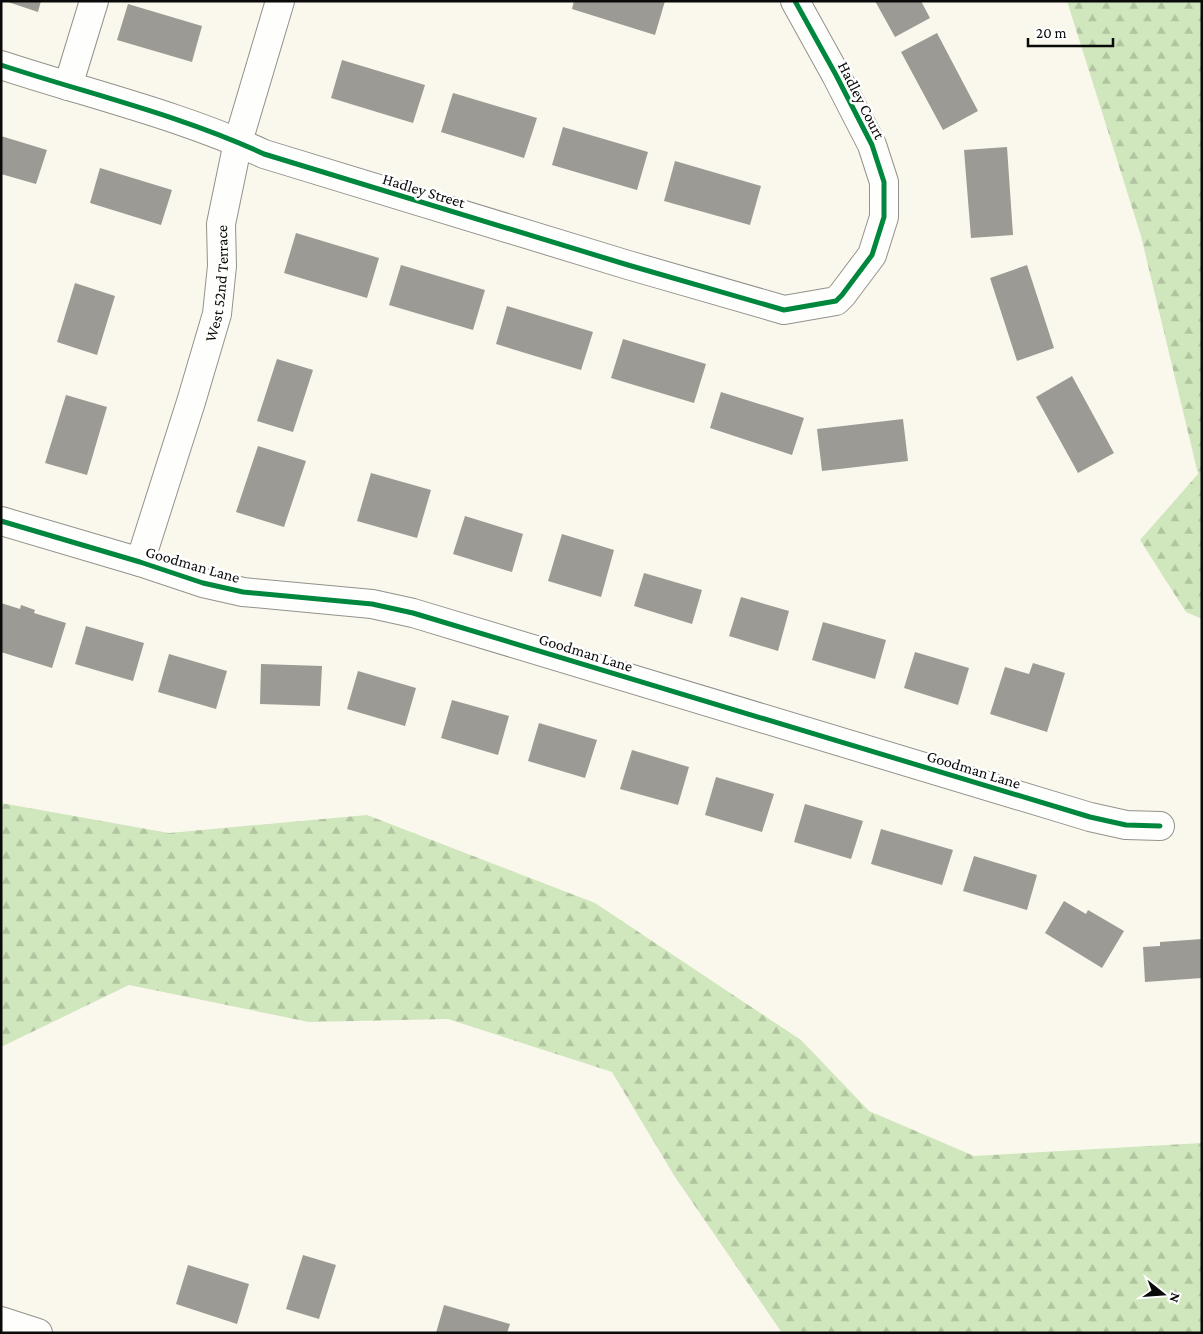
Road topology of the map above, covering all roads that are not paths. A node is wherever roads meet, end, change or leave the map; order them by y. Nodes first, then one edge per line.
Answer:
1 (94, 1) edge
2 (280, 1) edge
3 (795, 1) edge
4 (1, 65) edge
5 (68, 86) junction
6 (238, 142) junction
7 (842, 295) joint
8 (1, 521) edge
9 (140, 562) junction
10 (1160, 826) dead end
11 (1, 1321) edge
12 (38, 1333) edge

1 - 5 street
2 - 6 street, West 52nd Terrace
3 - 7 street, Hadley Court
4 - 5 street, Hadley Street
5 - 6 street, Hadley Street
6 - 7 street, Hadley Street
6 - 9 street, West 52nd Terrace
8 - 9 street, Goodman Lane
9 - 10 street, Goodman Lane
11 - 12 street

